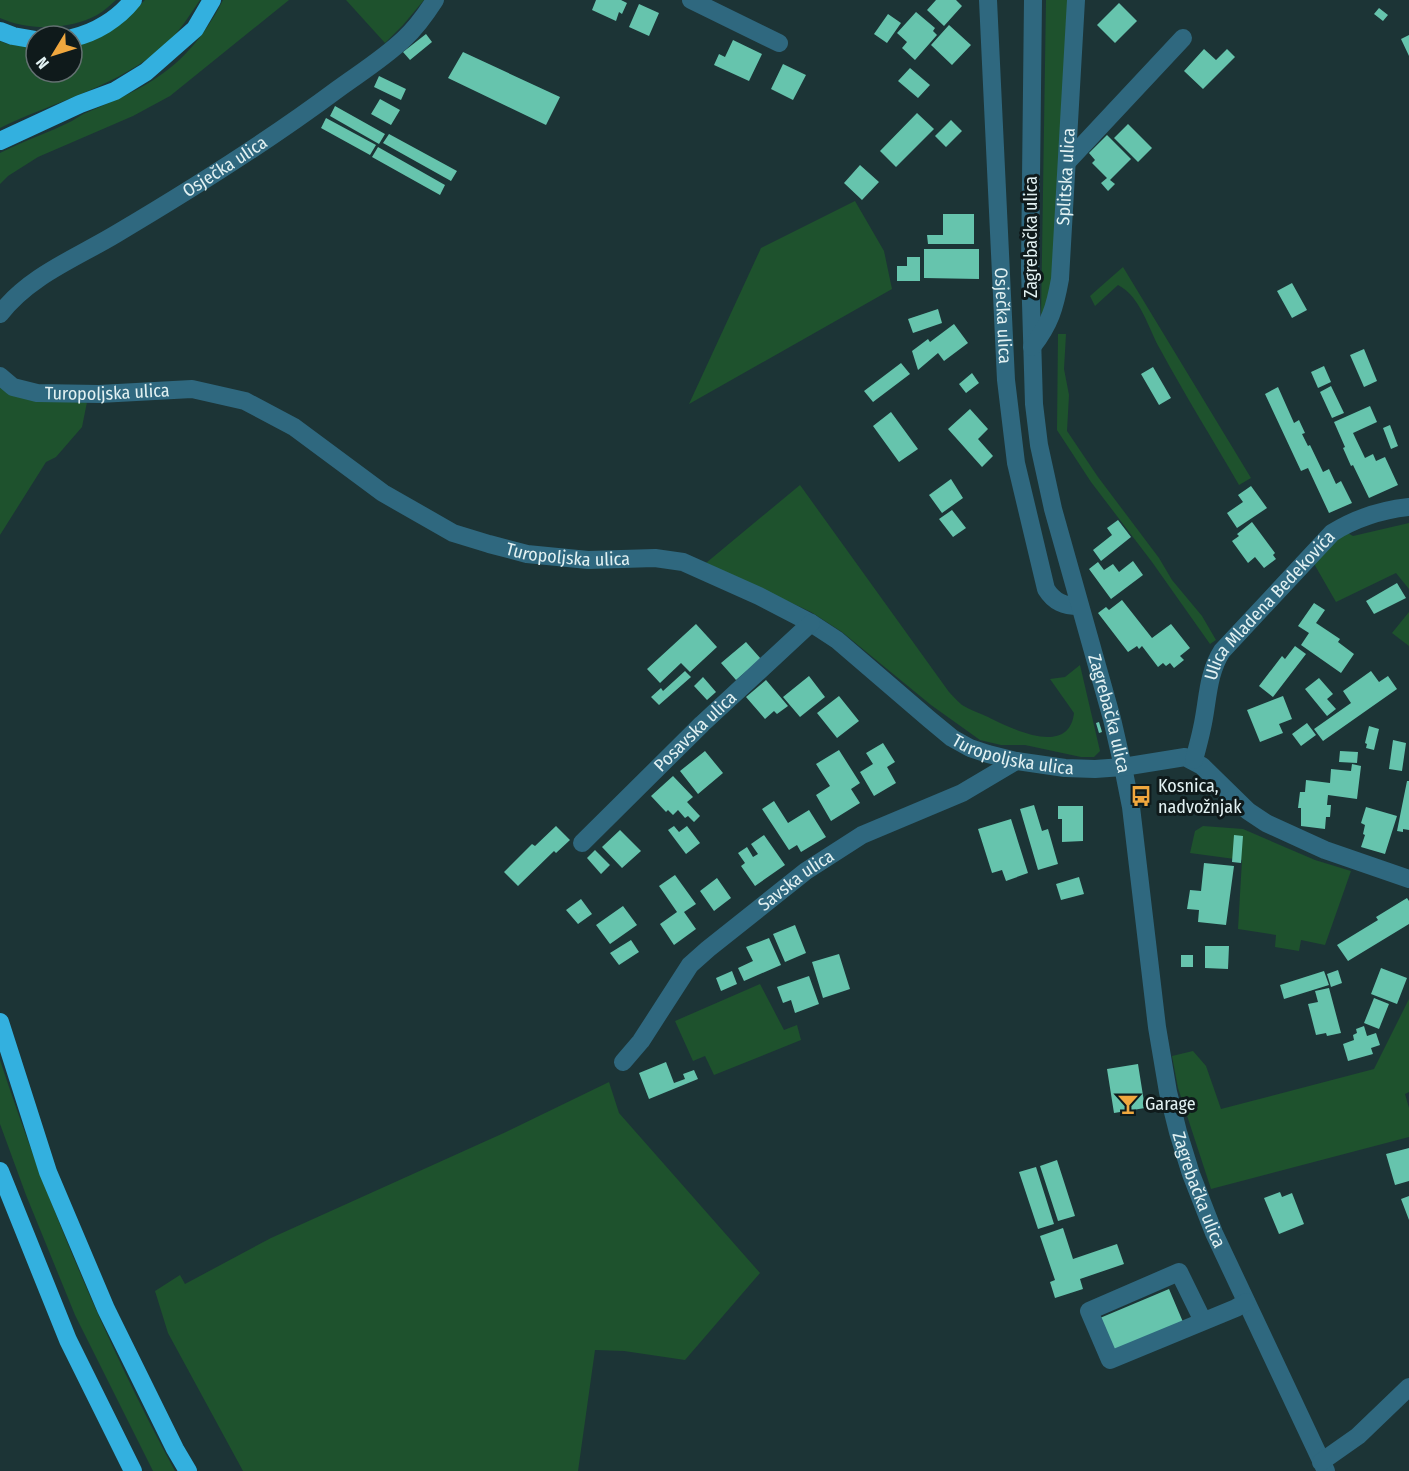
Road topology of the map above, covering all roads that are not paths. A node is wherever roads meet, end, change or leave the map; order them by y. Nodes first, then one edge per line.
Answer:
1 (133, 0) edge
2 (212, 0) edge
3 (435, 0) edge
4 (691, 0) edge
5 (988, 0) edge
6 (1033, 0) edge
7 (1076, 0) edge
8 (0, 31) edge
9 (84, 35) edge
10 (24, 38) edge
11 (1183, 38) dead end
12 (779, 43) dead end
13 (0, 141) edge
14 (1066, 162) junction
15 (0, 314) edge
16 (1032, 347) junction
17 (0, 376) edge
18 (1409, 507) edge
19 (1079, 606) junction
20 (811, 623) junction
21 (1194, 760) junction
22 (1016, 761) junction
23 (1123, 767) junction
24 (582, 843) dead end
25 (1409, 879) edge
26 (0, 1022) edge
27 (623, 1062) dead end
28 (0, 1171) edge
29 (1246, 1302) junction
30 (1203, 1322) junction
31 (1409, 1387) edge
32 (1323, 1466) edge
33 (133, 1471) edge
34 (188, 1471) edge

1 - 9 highway
2 - 13 highway
3 - 15 street, Osječka ulica
4 - 12 street
5 - 19 street, Osječka ulica
6 - 16 street, Zagrebačka ulica
7 - 14 street, Splitska ulica
8 - 10 highway
11 - 14 street
14 - 16 street, Splitska ulica
16 - 19 street, Zagrebačka ulica
17 - 20 street, Turopoljska ulica
18 - 21 street, Ulica Mladena Bedekovića
19 - 23 street, Zagrebačka ulica
20 - 22 street, Turopoljska ulica
20 - 24 street, Posavska ulica
21 - 23 street
21 - 25 street
22 - 23 street, Turopoljska ulica
22 - 27 street, Savska ulica
23 - 29 street, Zagrebačka ulica
26 - 34 highway
28 - 33 highway
29 - 30 street
29 - 32 street, Zagrebačka ulica
30 - 30 street
31 - 32 street

